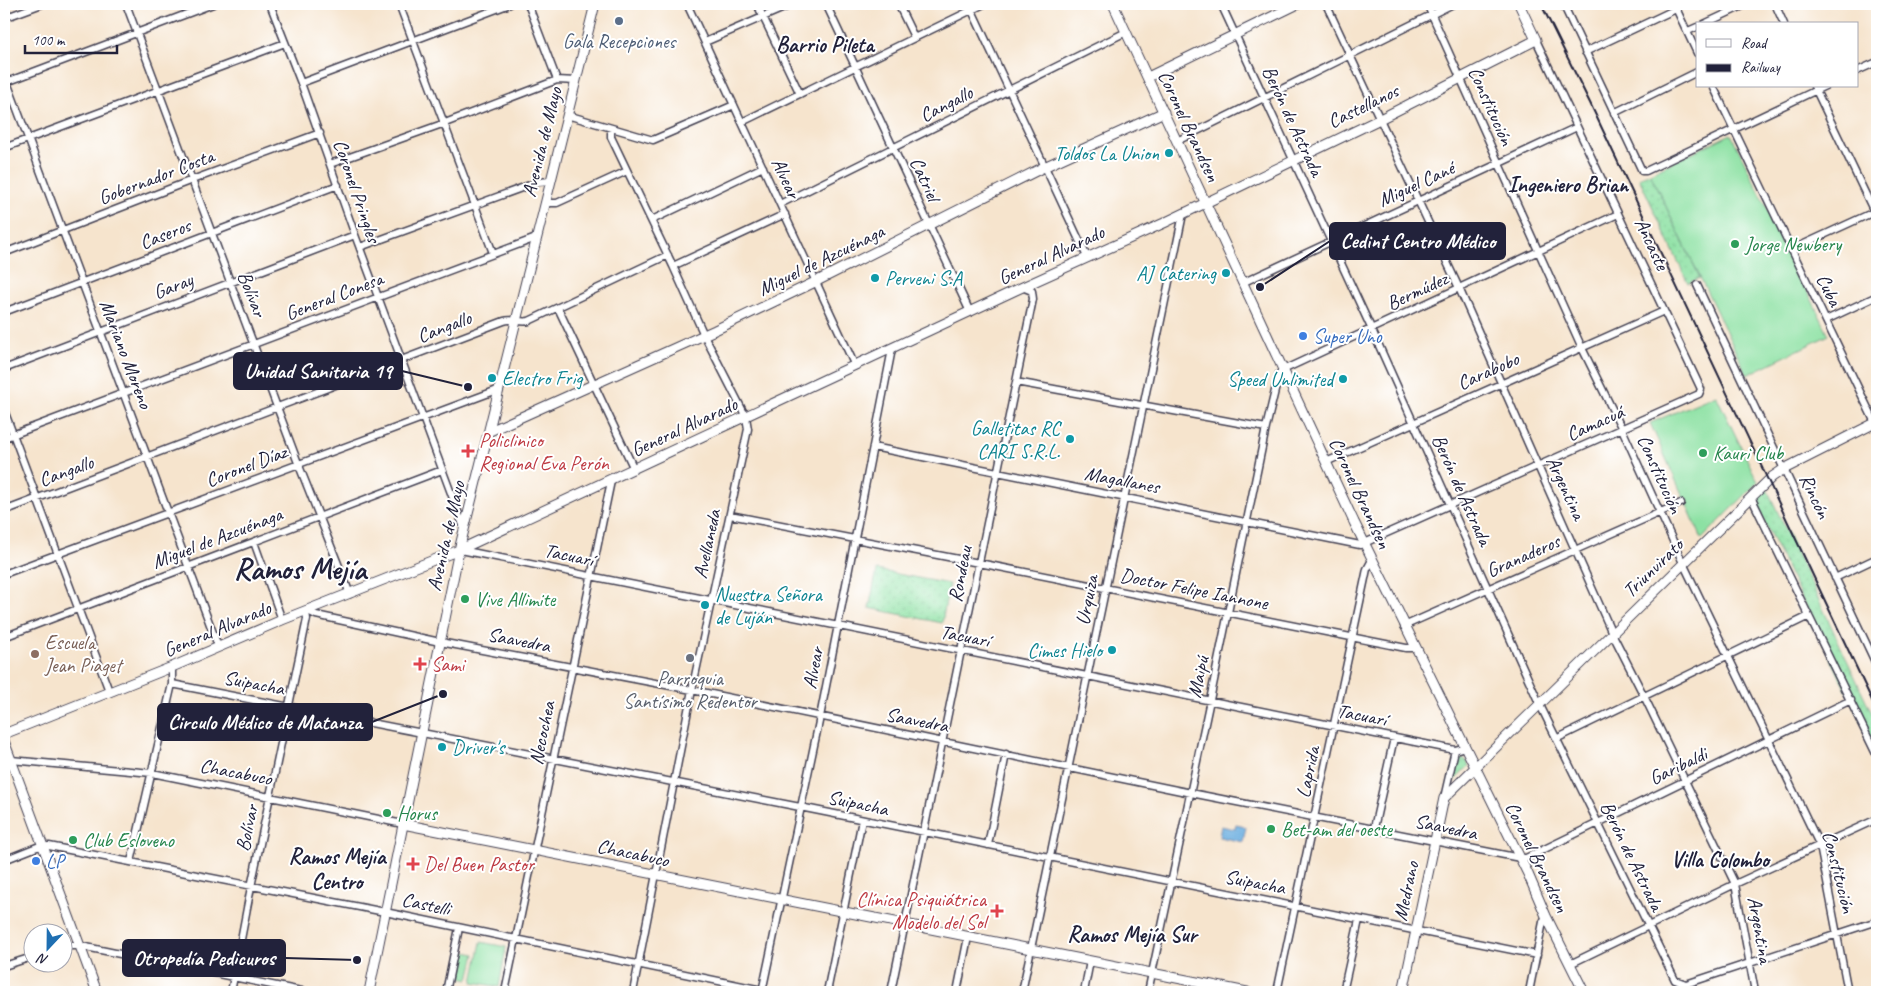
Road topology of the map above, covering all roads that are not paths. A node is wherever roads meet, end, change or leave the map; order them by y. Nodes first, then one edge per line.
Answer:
1 (42, 4) edge
2 (126, 4) edge
3 (213, 4) edge
4 (270, 4) edge
5 (399, 4) edge
6 (510, 4) edge
7 (528, 4) edge
8 (595, 4) edge
9 (687, 4) edge
10 (758, 4) edge
11 (793, 4) edge
12 (826, 4) edge
13 (898, 4) edge
14 (984, 4) edge
15 (1113, 4) edge
16 (1221, 4) edge
17 (1298, 4) edge
18 (1326, 4) edge
19 (1427, 4) edge
20 (1454, 4) edge
21 (1519, 4) edge
22 (1563, 4) edge
23 (1746, 4) edge
24 (1774, 4) edge
25 (1675, 6) edge
26 (970, 7) edge
27 (1432, 14) junction
28 (764, 17) junction
29 (4, 18) edge
30 (1708, 22) edge
31 (1783, 22) edge
32 (1696, 27) edge
33 (1688, 31) junction
34 (137, 32) junction
35 (1126, 32) junction
36 (1235, 34) junction
37 (914, 37) junction
38 (1536, 40) junction
39 (414, 41) junction
40 (285, 42) junction
41 (705, 42) junction
42 (1696, 51) edge
43 (1585, 52) junction
44 (1350, 56) junction
45 (1877, 62) edge
46 (856, 67) junction
47 (1858, 71) edge
48 (1696, 72) edge
49 (4, 74) edge
50 (1148, 77) junction
51 (1460, 77) junction
52 (558, 80) junction
53 (576, 81) junction
54 (5, 82) edge
55 (301, 84) junction
56 (158, 88) junction
57 (1714, 88) edge
58 (1815, 88) edge
59 (1009, 90) junction
60 (800, 94) junction
61 (1264, 97) junction
62 (734, 105) junction
63 (1164, 112) junction
64 (1614, 113) junction
65 (567, 115) junction
66 (1380, 119) junction
67 (742, 122) junction
68 (445, 124) junction
69 (1577, 127) junction
70 (611, 128) junction
71 (1734, 129) junction
72 (320, 133) junction
73 (28, 138) junction
74 (1177, 141) junction
75 (4, 148) edge
76 (893, 148) junction
77 (1294, 160) junction
78 (1499, 163) junction
79 (330, 164) junction
80 (1044, 167) junction
81 (763, 168) junction
82 (627, 171) junction
83 (192, 180) junction
84 (551, 181) junction
85 (338, 185) junction
86 (1417, 201) junction
87 (545, 203) junction
88 (1206, 203) junction
89 (474, 204) junction
90 (780, 204) junction
91 (1876, 213) edge
92 (785, 214) junction
93 (1183, 214) junction
94 (1618, 214) junction
95 (652, 220) junction
96 (929, 226) junction
97 (63, 231) junction
98 (211, 233) junction
99 (355, 235) junction
100 (536, 238) junction
101 (1331, 242) junction
102 (360, 247) junction
103 (1539, 250) junction
104 (1791, 250) junction
105 (4, 253) edge
106 (493, 253) junction
107 (668, 255) junction
108 (1088, 257) junction
109 (674, 266) junction
110 (230, 282) junction
111 (815, 282) junction
112 (82, 283) junction
113 (1242, 283) junction
114 (1697, 285) dead end
115 (1022, 287) junction
116 (1459, 288) junction
117 (1877, 296) edge
118 (378, 297) junction
119 (558, 308) junction
120 (1664, 311) junction
121 (4, 312) edge
122 (970, 312) junction
123 (1826, 320) junction
124 (516, 321) junction
125 (1372, 330) junction
126 (101, 332) junction
127 (704, 335) junction
128 (254, 343) junction
129 (1582, 348) junction
130 (892, 349) junction
131 (403, 361) junction
132 (855, 366) junction
133 (4, 369) edge
134 (1283, 370) junction
135 (1016, 382) junction
136 (1501, 383) junction
137 (593, 384) junction
138 (500, 388) junction
139 (1701, 392) joint
140 (123, 393) junction
141 (1143, 406) junction
142 (278, 408) junction
143 (4, 410) edge
144 (423, 417) junction
145 (746, 417) junction
146 (1414, 422) junction
147 (1877, 424) edge
148 (1266, 428) junction
149 (1622, 429) junction
150 (490, 431) junction
151 (12, 435) junction
152 (4, 438) edge
153 (873, 447) junction
154 (148, 458) junction
155 (1326, 462) junction
156 (298, 463) junction
157 (1538, 466) junction
158 (634, 469) junction
159 (1784, 469) junction
160 (442, 470) junction
161 (997, 472) junction
162 (611, 480) junction
163 (1124, 497) junction
164 (1751, 497) junction
165 (38, 499) junction
166 (1681, 503) dead end
167 (1451, 505) junction
168 (4, 512) edge
169 (1659, 512) junction
170 (167, 514) junction
171 (730, 515) junction
172 (319, 517) junction
173 (1246, 521) junction
174 (465, 530) junction
175 (855, 539) junction
176 (254, 542) junction
177 (1364, 543) junction
178 (460, 550) junction
179 (1576, 550) junction
180 (58, 554) junction
181 (1877, 558) edge
182 (1372, 560) junction
183 (979, 563) junction
184 (1683, 563) junction
185 (187, 567) junction
186 (4, 574) edge
187 (591, 576) junction
188 (1835, 578) junction
189 (1106, 588) junction
190 (1488, 589) junction
191 (350, 594) junction
192 (712, 600) junction
193 (79, 609) junction
194 (308, 610) junction
195 (1228, 613) junction
196 (1808, 616) junction
197 (282, 620) junction
198 (1404, 626) junction
199 (838, 627) junction
200 (1612, 633) junction
201 (4, 637) edge
202 (1352, 638) junction
203 (440, 642) junction
204 (218, 646) junction
205 (1415, 648) junction
206 (961, 652) junction
207 (1728, 655) junction
208 (1877, 666) edge
209 (172, 667) junction
210 (572, 667) junction
211 (1088, 676) junction
212 (172, 684) junction
213 (692, 690) junction
214 (109, 691) junction
215 (1644, 696) junction
216 (1210, 700) junction
217 (1851, 700) junction
218 (1539, 703) junction
219 (289, 707) junction
220 (820, 717) junction
221 (1334, 726) junction
222 (422, 733) junction
223 (4, 734) edge
224 (1394, 738) junction
225 (1558, 738) junction
226 (1768, 740) junction
227 (943, 742) junction
228 (5, 745) edge
229 (1465, 747) junction
230 (1455, 750) junction
231 (1006, 754) junction
232 (1877, 756) edge
233 (553, 759) junction
234 (11, 760) junction
235 (1069, 767) junction
236 (1475, 767) junction
237 (152, 773) junction
238 (1685, 781) junction
239 (675, 783) junction
240 (1190, 793) junction
241 (271, 797) junction
242 (1444, 798) junction
243 (800, 807) junction
244 (1315, 817) junction
245 (1877, 819) edge
246 (862, 820) junction
247 (1598, 823) junction
248 (403, 824) junction
249 (1374, 828) junction
250 (925, 833) junction
251 (1434, 841) junction
252 (43, 845) junction
253 (988, 845) junction
254 (1820, 846) junction
255 (534, 850) junction
256 (1050, 858) junction
257 (1520, 858) junction
258 (4, 860) edge
259 (131, 862) junction
260 (656, 876) junction
261 (1172, 882) junction
262 (1735, 884) junction
263 (251, 887) junction
264 (781, 899) junction
265 (1295, 907) junction
266 (384, 912) junction
267 (844, 912) junction
268 (1546, 916) junction
269 (1359, 920) junction
270 (1877, 921) edge
271 (906, 924) junction
272 (1647, 926) junction
273 (459, 928) junction
274 (1415, 932) junction
275 (1837, 935) junction
276 (968, 937) junction
277 (516, 940) junction
278 (72, 946) edge
279 (81, 946) junction
280 (1031, 949) junction
281 (1537, 955) junction
282 (22, 960) edge
283 (1090, 961) junction
284 (1750, 963) junction
285 (638, 964) junction
286 (1570, 964) junction
287 (4, 966) edge
288 (1151, 974) junction
289 (234, 978) junction
290 (762, 991) edge
291 (97, 992) edge
292 (231, 992) edge
293 (306, 992) edge
294 (369, 992) edge
295 (446, 992) edge
296 (505, 992) edge
297 (633, 992) edge
298 (772, 992) edge
299 (827, 992) edge
300 (891, 992) edge
301 (957, 992) edge
302 (1022, 992) edge
303 (1084, 992) edge
304 (1148, 992) edge
305 (1246, 992) edge
306 (1276, 992) edge
307 (1343, 992) edge
308 (1403, 992) edge
309 (1529, 992) edge
310 (1584, 992) edge
311 (1755, 992) edge
312 (1848, 992) edge

1 - 29 street
2 - 34 street, Bolívar
3 - 34 street
4 - 40 street, Coronel Pringles
5 - 39 street
6 - 39 street
7 - 52 street
8 - 53 street, Avenida de Mayo
9 - 41 street, Alvear
10 - 28 street
11 - 28 street
12 - 46 street, Catriel
13 - 37 street
14 - 26 street
15 - 35 street, Coronel Brandsen
16 - 36 street, Berón de Astrada
17 - 36 street
18 - 44 street, Argentina
19 - 27 street, Constitución
20 - 27 street
21 - 38 street, Ancaste
22 - 43 street
23 - 30 street
24 - 31 street
25 - 33 street
25 - 43 street
26 - 37 street
26 - 59 street
27 - 44 street
27 - 51 street, Constitución
28 - 41 street
28 - 60 street
32 - 33 street
33 - 42 street
34 - 54 street
34 - 56 street, Bolívar
35 - 50 street, Coronel Brandsen
35 - 59 street, Cangallo
36 - 50 street
36 - 61 street, Berón de Astrada
37 - 46 street
38 - 51 street, Castellanos
38 - 69 street, Ancaste
39 - 55 street
39 - 68 street
40 - 55 street, Coronel Pringles
40 - 56 street
41 - 62 street, Alvear
43 - 64 street
44 - 61 street
44 - 66 street, Argentina
45 - 47 street
46 - 60 street
46 - 76 street, Catriel
48 - 64 street
49 - 54 street, Mariano Moreno
50 - 63 street, Coronel Brandsen
51 - 66 street, Castellanos
51 - 78 street, Constitución
52 - 53 street
52 - 68 street
53 - 65 street, Avenida de Mayo
54 - 73 street, Mariano Moreno
55 - 72 street, Coronel Pringles
56 - 73 street
56 - 83 street, Bolívar
57 - 71 street, Cuba
58 - 71 street
58 - 91 street
59 - 76 street, Cangallo
59 - 80 street
60 - 67 street
61 - 74 street
61 - 77 street, Berón de Astrada
62 - 67 street, Alvear
62 - 70 street
63 - 74 street, Coronel Brandsen
63 - 80 street, Miguel de Azcuénaga
64 - 71 street
65 - 70 street
65 - 84 street, Avenida de Mayo
66 - 77 street, Castellanos
66 - 86 street, Argentina
67 - 81 street, Alvear
68 - 79 street
68 - 89 street
69 - 78 street, Miguel Cané
69 - 94 street, Ancaste
70 - 82 street, Avellaneda
71 - 104 street, Cuba
72 - 79 street, Coronel Pringles
72 - 83 street, Gobernador Costa
73 - 75 street
73 - 97 street, Mariano Moreno
74 - 88 street, Coronel Brandsen
76 - 90 street, Cangallo
76 - 96 street, Catriel
77 - 88 street, Castellanos
77 - 101 street, Berón de Astrada
78 - 86 street, Miguel Cané
78 - 103 street, Constitución
79 - 85 street, Coronel Pringles
80 - 96 street, Miguel de Azcuénaga
80 - 108 street
81 - 90 street, Alvear
81 - 95 street
82 - 87 street
82 - 95 street, Avellaneda
83 - 97 street, Gobernador Costa
83 - 98 street, Bolívar
84 - 87 street, Avenida de Mayo
84 - 89 street
85 - 98 street, Caseros
85 - 99 street, Coronel Pringles
86 - 101 street, Miguel Cané
86 - 116 street, Argentina
87 - 100 street, Avenida de Mayo
88 - 93 street, General Alvarado
88 - 113 street, Coronel Brandsen
89 - 102 street
89 - 106 street
90 - 92 street, Alvear
91 - 104 street
92 - 109 street
92 - 111 street, Alvear
93 - 108 street, General Alvarado
93 - 141 street, Urquiza
94 - 103 street, Bermúdez
94 - 120 street, Ancaste
95 - 107 street, Avellaneda
96 - 111 street, Miguel de Azcuénaga
96 - 122 street, Catriel
97 - 105 street, Gobernador Costa
97 - 112 street, Mariano Moreno
98 - 110 street, Bolívar
98 - 112 street, Caseros
99 - 102 street, Coronel Pringles
99 - 110 street, Garay
100 - 106 street, General Conesa
100 - 124 street, Avenida de Mayo
101 - 113 street, Miguel Cané
101 - 125 street, Berón de Astrada
102 - 118 street, Coronel Pringles
103 - 116 street, Bermúdez
103 - 129 street, Constitución
104 - 123 street, Cuba
106 - 118 street, General Conesa
107 - 109 street, Avellaneda
107 - 119 street, Cangallo
108 - 115 street, General Alvarado
109 - 127 street, Avellaneda
110 - 126 street, Garay
110 - 128 street, Bolívar
111 - 127 street, Miguel de Azcuénaga
111 - 132 street, Alvear
112 - 121 street, Caseros
112 - 126 street, Mariano Moreno
113 - 134 street, Coronel Brandsen
114 - 159 street, Rincón
115 - 122 street, General Alvarado
115 - 135 street, Rondeau
116 - 125 street, Bermúdez
116 - 136 street, Argentina
117 - 123 street
118 - 128 street, General Conesa
118 - 131 street, Coronel Pringles
119 - 124 street, Cangallo
119 - 137 street
120 - 129 street, Carabobo
120 - 139 street, Ancaste
122 - 130 street, General Alvarado
123 - 147 street, Cuba
124 - 131 street, Cangallo
124 - 138 street, Avenida de Mayo
125 - 134 street, Bermúdez
125 - 146 street, Berón de Astrada
126 - 133 street, Garay
126 - 140 street, Mariano Moreno
127 - 137 street, Miguel de Azcuénaga
127 - 145 street, Avellaneda
128 - 140 street, General Conesa
128 - 142 street, Bolívar
129 - 136 street, Carabobo
129 - 149 street, Constitución
130 - 132 street, General Alvarado
130 - 153 street, Alvear
131 - 142 street, Cangallo
131 - 144 street, Coronel Pringles
132 - 145 street, General Alvarado
134 - 148 street, Maipú
134 - 155 street, Coronel Brandsen
135 - 141 street
135 - 161 street, Rondeau
136 - 146 street, Carabobo
136 - 157 street, Argentina
137 - 150 street, Miguel de Azcuénaga
137 - 158 street
138 - 144 street, Coronel Díaz
138 - 150 street, Avenida de Mayo
139 - 149 street, Camacuá
140 - 151 street, General Conesa
140 - 154 street, Mariano Moreno
141 - 148 street
141 - 163 street, Urquiza
142 - 154 street, Cangallo
142 - 156 street, Bolívar
143 - 151 street
144 - 156 street, Coronel Díaz
144 - 160 street, Coronel Pringles
145 - 158 street, General Alvarado
145 - 171 street, Avellaneda
146 - 155 street, Carabobo
146 - 167 street, Berón de Astrada
147 - 159 street, Triunvirato
148 - 173 street, Maipú
149 - 157 street, Camacuá
149 - 169 street, Constitución
150 - 174 street, Avenida de Mayo
151 - 152 street, General Conesa
151 - 165 street
153 - 161 street, Magallanes
153 - 175 street, Alvear
154 - 165 street, Cangallo
154 - 170 street, Mariano Moreno
155 - 177 street, Coronel Brandsen
156 - 170 street, Coronel Díaz
156 - 172 street, Bolívar
157 - 167 street, Camacuá
157 - 179 street, Argentina
158 - 162 street, General Alvarado
159 - 164 street, Triunvirato
159 - 188 street, Rincón
160 - 172 street, Miguel de Azcuénaga
160 - 174 street, Coronel Pringles
161 - 163 street, Magallanes
161 - 183 street, Rondeau
162 - 178 street, General Alvarado
162 - 187 street, Necochea
163 - 173 street, Magallanes
163 - 189 street, Urquiza
164 - 184 street, Triunvirato
164 - 196 street
165 - 168 street, Cangallo
165 - 180 street
166 - 169 street, Granaderos
167 - 177 street, Camacuá
167 - 190 street, Berón de Astrada
169 - 179 street, Granaderos
169 - 184 street, Constitución
170 - 180 street, Coronel Díaz
170 - 185 street, Mariano Moreno
171 - 175 street, Doctor Felipe Iannone
171 - 192 street, Avellaneda
172 - 176 street, Miguel de Azcuénaga
172 - 191 street, Bolívar
173 - 177 street, Magallanes
173 - 195 street, Maipú
174 - 178 street, Avenida de Mayo
175 - 183 street, Doctor Felipe Iannone
175 - 199 street, Alvear
176 - 185 street, Miguel de Azcuénaga
176 - 197 street
177 - 182 street, Coronel Brandsen
178 - 187 street, Tacuarí
178 - 191 street, General Alvarado
178 - 203 street, Avenida de Mayo
179 - 190 street, Granaderos
179 - 200 street, Argentina
180 - 186 street, Coronel Díaz
180 - 193 street
181 - 188 street
182 - 198 street, Coronel Brandsen
182 - 202 street, Laprida
183 - 189 street, Doctor Felipe Iannone
183 - 206 street, Rondeau
184 - 200 street, Triunvirato
184 - 207 street, Constitución
185 - 193 street, Miguel de Azcuénaga
185 - 204 street, Mariano Moreno
187 - 192 street, Tacuarí
187 - 210 street, Necochea
188 - 208 street, Rincón
189 - 195 street, Doctor Felipe Iannone
189 - 211 street, Urquiza
190 - 198 street, Granaderos
190 - 218 street, Berón de Astrada
191 - 194 street, General Alvarado
192 - 199 street, Tacuarí
192 - 213 street, Avellaneda
193 - 201 street, Miguel de Azcuénaga
193 - 214 street
194 - 197 street, General Alvarado
194 - 203 street, Saavedra
194 - 219 street, Bolívar
195 - 202 street, Doctor Felipe Iannone
195 - 216 street, Maipú
196 - 207 street
196 - 217 street
197 - 204 street, General Alvarado
198 - 205 street, Coronel Brandsen
199 - 206 street, Tacuarí
199 - 220 street, Alvear
200 - 215 street, Argentina
200 - 218 street, Triunvirato
202 - 205 street, Doctor Felipe Iannone
202 - 221 street, Laprida
203 - 210 street, Saavedra
203 - 222 street, Avenida de Mayo
204 - 209 street, General Alvarado
205 - 229 street, Coronel Brandsen
206 - 211 street, Tacuarí
206 - 227 street, Rondeau
207 - 215 street
207 - 226 street, Constitución
209 - 212 street
209 - 214 street, General Alvarado
210 - 213 street, Saavedra
210 - 233 street, Necochea
211 - 216 street, Tacuarí
211 - 235 street, Urquiza
212 - 219 street, Suipacha
212 - 237 street
213 - 220 street, Saavedra
213 - 239 street, Avellaneda
214 - 223 street, General Alvarado
215 - 225 street
215 - 238 street, Argentina
216 - 221 street, Tacuarí
216 - 240 street, Maipú
217 - 226 street, Garibaldi
217 - 232 street
218 - 225 street, Berón de Astrada
218 - 236 street, Triunvirato
219 - 222 street, Suipacha
219 - 241 street, Bolívar
220 - 227 street, Saavedra
220 - 243 street, Alvear
221 - 224 street, Tacuarí
221 - 244 street, Laprida
222 - 233 street, Suipacha
222 - 248 street, Avenida de Mayo
224 - 230 street, Tacuarí
224 - 249 street
225 - 247 street, Berón de Astrada
226 - 238 street, Garibaldi
226 - 254 street, Constitución
227 - 231 street, Saavedra
227 - 250 street, Rondeau
228 - 234 street
229 - 230 street, Tacuarí
229 - 236 street, Coronel Brandsen
230 - 242 street, Medrano
231 - 235 street, Saavedra
231 - 253 street
233 - 239 street, Suipacha
233 - 255 street, Necochea
234 - 237 street, Chacabuco
234 - 252 street
235 - 240 street, Saavedra
235 - 256 street, Urquiza
236 - 242 street
236 - 257 street, Coronel Brandsen
237 - 241 street, Chacabuco
237 - 259 street
238 - 247 street, Garibaldi
238 - 262 street, Argentina
239 - 243 street, Suipacha
239 - 260 street, Avellaneda
240 - 244 street, Saavedra
240 - 261 street, Maipú
241 - 248 street, Chacabuco
241 - 263 street, Bolívar
242 - 251 street, Medrano
243 - 246 street, Suipacha
243 - 264 street, Alvear
244 - 249 street, Saavedra
244 - 265 street, Laprida
245 - 254 street
246 - 250 street, Suipacha
246 - 267 street
247 - 257 street, Garibaldi
247 - 272 street, Berón de Astrada
248 - 255 street, Chacabuco
248 - 266 street, Avenida de Mayo
249 - 251 street, Saavedra
250 - 253 street, Suipacha
250 - 271 street, Rondeau
251 - 257 street, Saavedra
251 - 274 street, Medrano
252 - 258 street
252 - 259 street, Castelli
252 - 279 street
253 - 256 street, Suipacha
254 - 262 street
254 - 275 street, Constitución
255 - 260 street, Chacabuco
255 - 277 street, Necochea
256 - 261 street, Suipacha
256 - 280 street, Urquiza
257 - 268 street, Coronel Brandsen
259 - 263 street, Castelli
260 - 264 street, Chacabuco
260 - 285 street, Avellaneda
261 - 265 street, Suipacha
261 - 288 street, Maipú
262 - 272 street
262 - 284 street, Argentina
263 - 266 street, Castelli
263 - 289 street, Bolívar
264 - 267 street, Chacabuco
264 - 290 street, Alvear
265 - 269 street, Suipacha
265 - 306 street, Laprida
266 - 273 street, Castelli
266 - 294 street, Avenida de Mayo
267 - 271 street, Chacabuco
267 - 299 street
268 - 281 street
268 - 286 street, Coronel Brandsen
269 - 274 street, Suipacha
269 - 307 street
270 - 275 street
271 - 276 street, Chacabuco
271 - 300 street, Rondeau
272 - 284 street, Berón de Astrada
272 - 286 street
273 - 277 street, Castelli
273 - 295 street
274 - 281 street, Suipacha
274 - 308 street, Medrano
275 - 284 street
275 - 312 street, Constitución
276 - 280 street, Chacabuco
276 - 301 street
277 - 285 street, Castelli
277 - 296 street, Necochea
278 - 279 street
279 - 289 street
279 - 291 street
280 - 283 street, Chacabuco
280 - 302 street, Urquiza
281 - 309 street
282 - 287 street
283 - 288 street, Chacabuco
283 - 303 street
284 - 311 street, Argentina
285 - 290 street, Castelli
285 - 297 street, Avellaneda
286 - 310 street, Coronel Brandsen
288 - 304 street, Maipú
288 - 305 street, Chacabuco
289 - 292 street, Bolívar
289 - 293 street
290 - 298 street, Castelli

